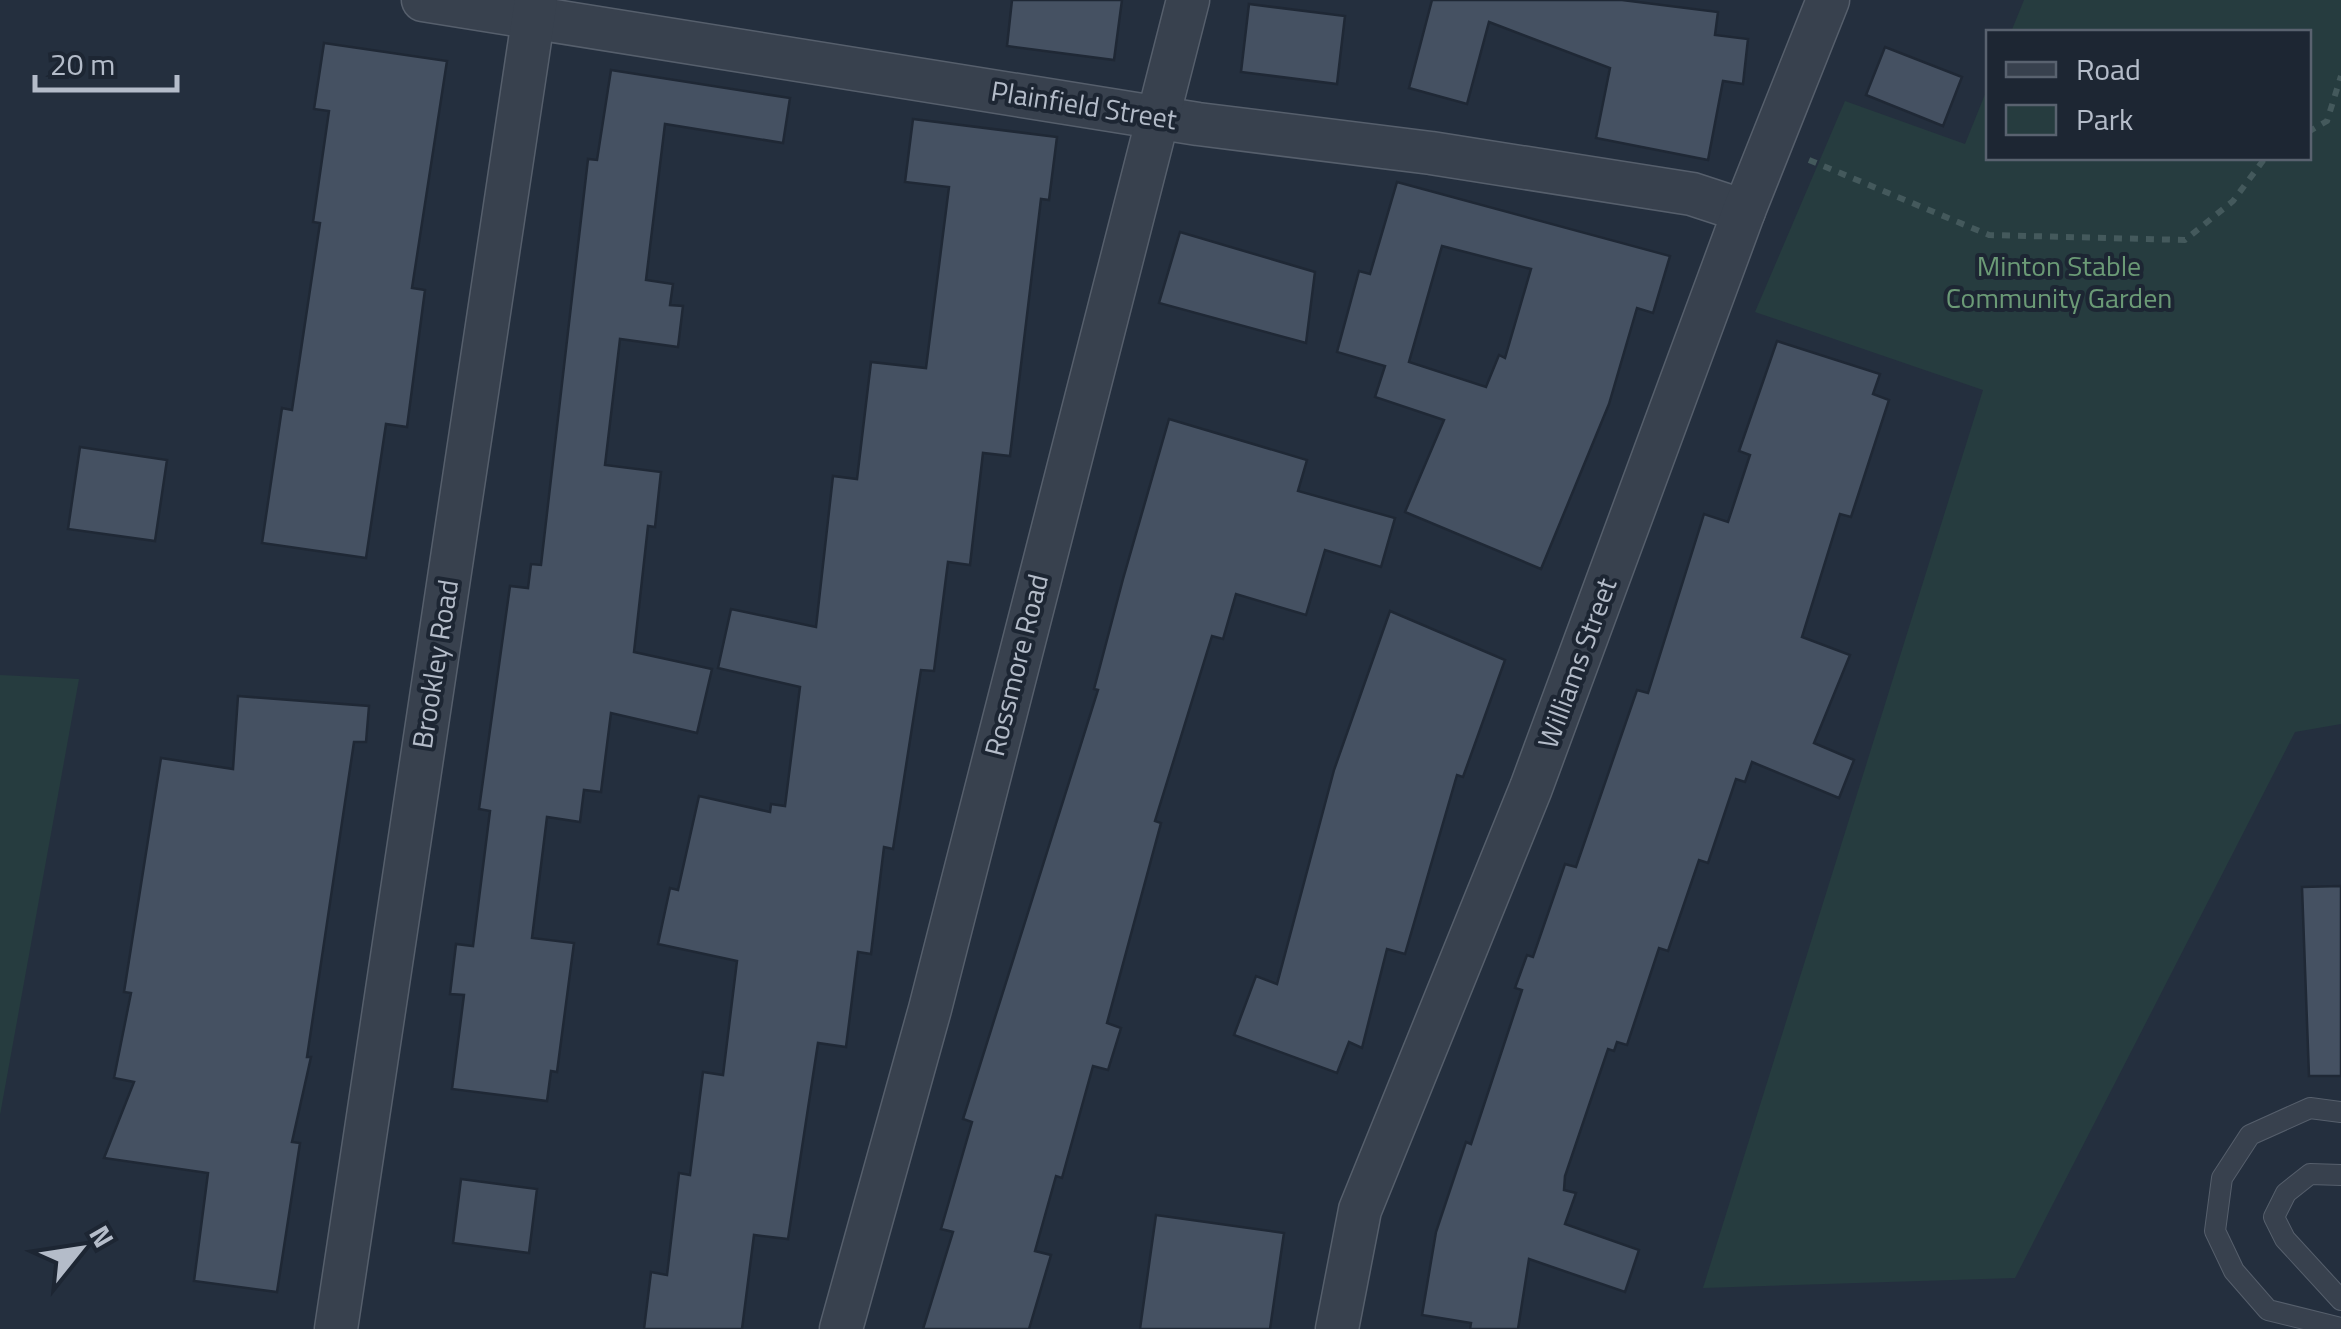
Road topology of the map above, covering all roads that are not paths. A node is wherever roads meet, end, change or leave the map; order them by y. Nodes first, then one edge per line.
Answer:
1 (423, 0) edge
2 (1188, 0) edge
3 (1828, 0) edge
4 (534, 8) edge
5 (1157, 116) junction
6 (1744, 211) junction
7 (2341, 1112) edge
8 (2341, 1175) edge
9 (2341, 1300) edge
10 (2341, 1328) edge
11 (336, 1329) edge
12 (841, 1329) edge
13 (1337, 1329) edge

1 - 4 street, Plainfield Street
2 - 5 street, Rossmore Road
3 - 6 street, Williams Street
4 - 5 street, Plainfield Street
4 - 11 street, Brookley Road
5 - 6 street, Plainfield Street
5 - 12 street, Rossmore Road
6 - 13 street, Williams Street
7 - 10 lane
8 - 9 lane

